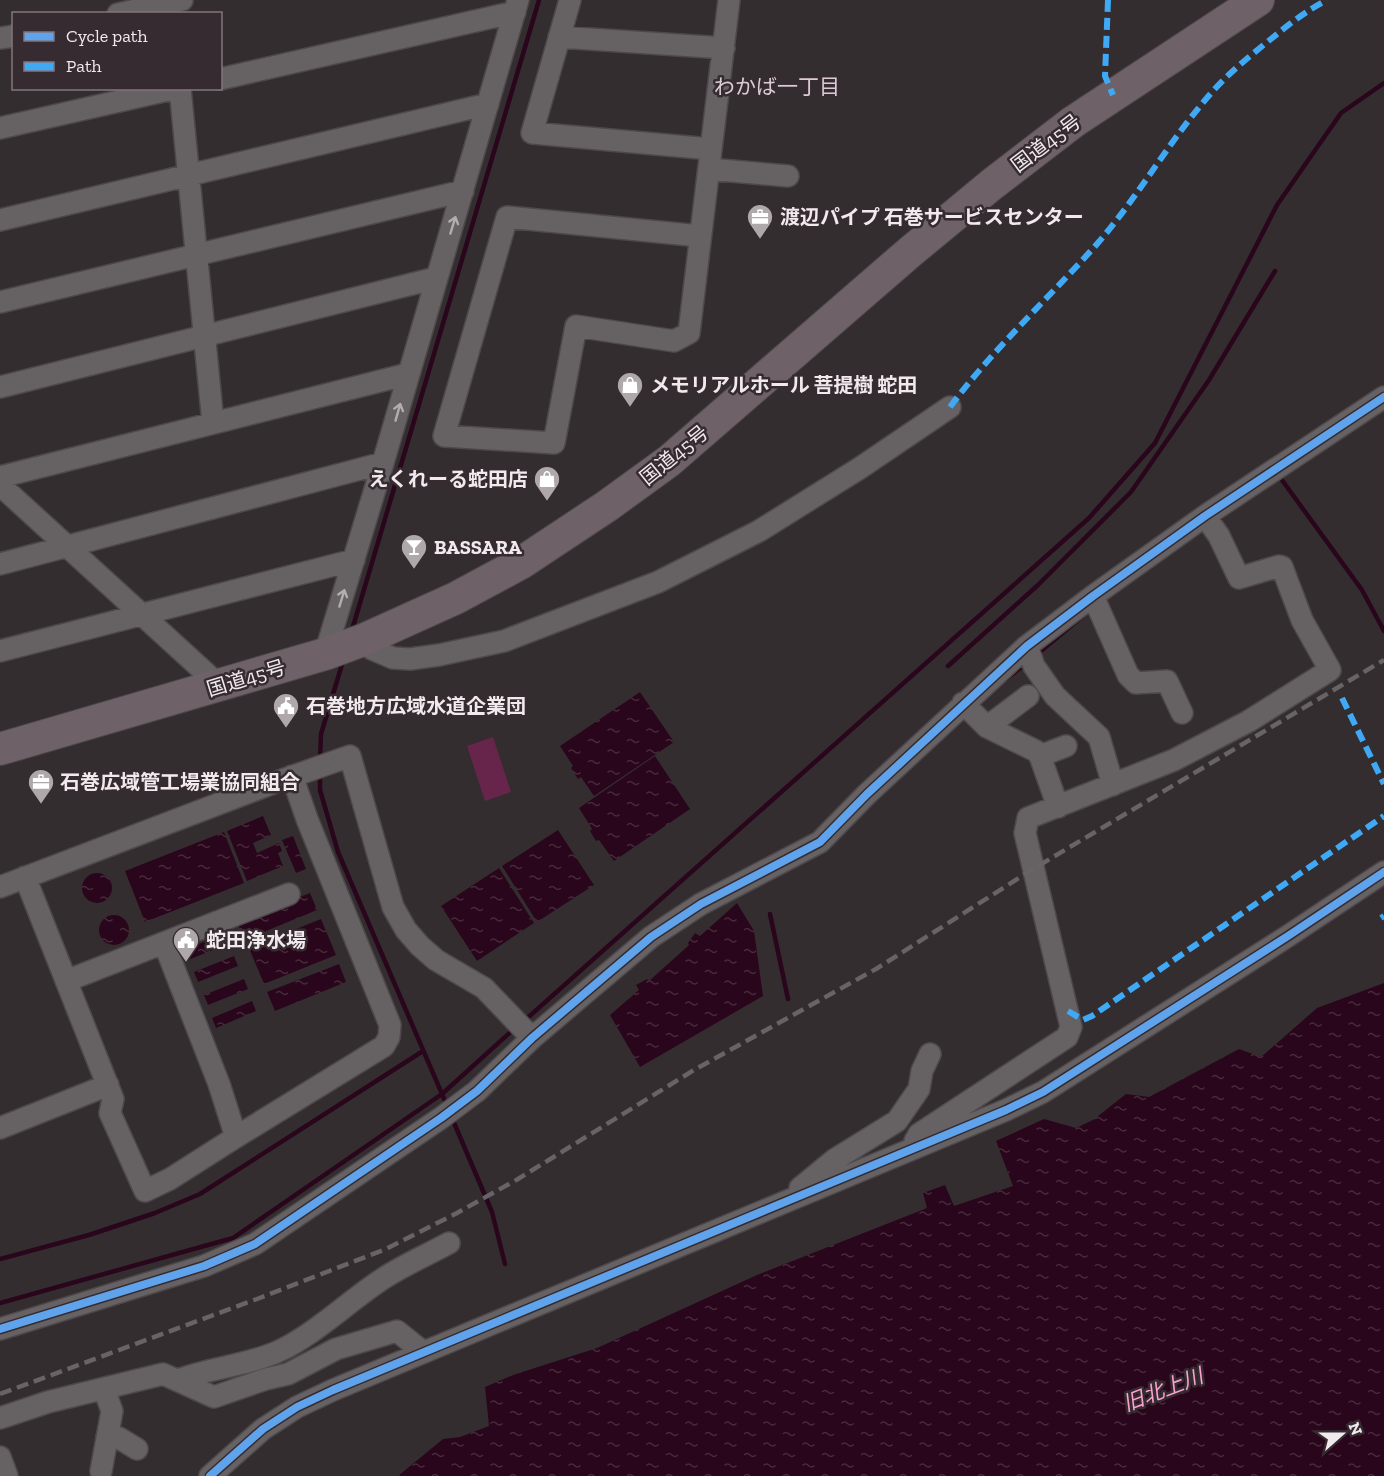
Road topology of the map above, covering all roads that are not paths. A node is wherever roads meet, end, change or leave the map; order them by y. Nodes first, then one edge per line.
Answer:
1 (570, 0) edge
2 (729, 0) edge
3 (1258, 0) edge
4 (174, 4) edge
5 (516, 6) edge
6 (129, 12) edge
7 (559, 37) junction
8 (724, 48) junction
9 (222, 79) edge
10 (169, 90) edge
11 (178, 90) edge
12 (488, 104) junction
13 (0, 128) edge
14 (710, 159) junction
15 (188, 174) junction
16 (788, 176) dead end
17 (464, 190) junction
18 (0, 220) edge
19 (700, 236) junction
20 (196, 254) junction
21 (436, 278) junction
22 (0, 302) edge
23 (204, 336) junction
24 (408, 374) junction
25 (0, 387) edge
26 (1384, 398) edge
27 (950, 407) dead end
28 (213, 423) junction
29 (383, 463) junction
30 (0, 477) edge
31 (0, 485) edge
32 (1208, 521) junction
33 (65, 546) junction
34 (354, 560) junction
35 (0, 564) edge
36 (1096, 602) junction
37 (141, 614) junction
38 (346, 647) junction
39 (0, 651) edge
40 (1031, 656) junction
41 (220, 686) junction
42 (1028, 696) dead end
43 (963, 703) junction
44 (1182, 713) dead end
45 (987, 727) junction
46 (1066, 746) dead end
47 (0, 749) edge
48 (1040, 756) junction
49 (292, 776) junction
50 (1113, 784) junction
51 (1058, 807) junction
52 (1384, 872) edge
53 (25, 876) junction
54 (0, 887) edge
55 (289, 894) dead end
56 (164, 943) junction
57 (66, 981) junction
58 (532, 1038) junction
59 (930, 1054) dead end
60 (108, 1085) junction
61 (0, 1128) edge
62 (236, 1137) junction
63 (910, 1150) junction
64 (782, 1203) junction
65 (448, 1244) dead end
66 (0, 1329) edge
67 (423, 1352) junction
68 (178, 1380) junction
69 (104, 1389) junction
70 (2, 1412) edge
71 (107, 1437) junction
72 (248, 1442) junction
73 (136, 1449) dead end
74 (0, 1457) edge
75 (101, 1471) dead end
76 (14, 1474) edge
77 (210, 1476) edge
78 (227, 1476) edge

1 - 7 street
2 - 8 street
3 - 38 highway, 国道45号
4 - 6 street
5 - 9 street
5 - 12 street
7 - 8 street
7 - 14 street
8 - 14 street
10 - 13 street
11 - 15 street
12 - 15 street
12 - 17 street
14 - 16 street
14 - 19 street
15 - 18 street
15 - 20 street
17 - 20 street
21 -> 17 street
19 - 19 street
20 - 22 street
20 - 23 street
21 - 23 street
21 - 24 street
23 - 25 street
23 - 28 street
24 - 28 street
29 -> 24 street
26 - 32 street
27 - 38 street
28 - 30 street
29 - 33 street
29 - 34 street
31 - 33 street
32 - 36 street
32 - 50 street
33 - 35 street
33 - 37 street
34 - 37 street
38 -> 34 street
36 - 40 street
36 - 44 street
37 - 39 street
37 - 41 street
38 - 41 highway, 国道45号
40 - 43 street
40 - 50 street
41 - 47 highway, 国道45号
42 - 45 street
43 - 45 street
43 - 58 street
45 - 48 street
46 - 48 street
48 - 51 street
49 - 53 street
49 - 58 street
49 - 62 street
50 - 51 street
51 - 63 street
52 - 63 street
53 - 54 street
53 - 57 street
55 - 56 street
56 - 57 street
56 - 62 street
57 - 60 street
58 - 66 street
59 - 64 street
60 - 61 street
60 - 62 street
63 - 64 street
64 - 67 street
65 - 68 street
67 - 68 street
67 - 72 street
68 - 69 street
69 - 70 street
69 - 71 street
71 - 73 street
71 - 75 street
72 - 77 street
72 - 78 street
74 - 76 street

